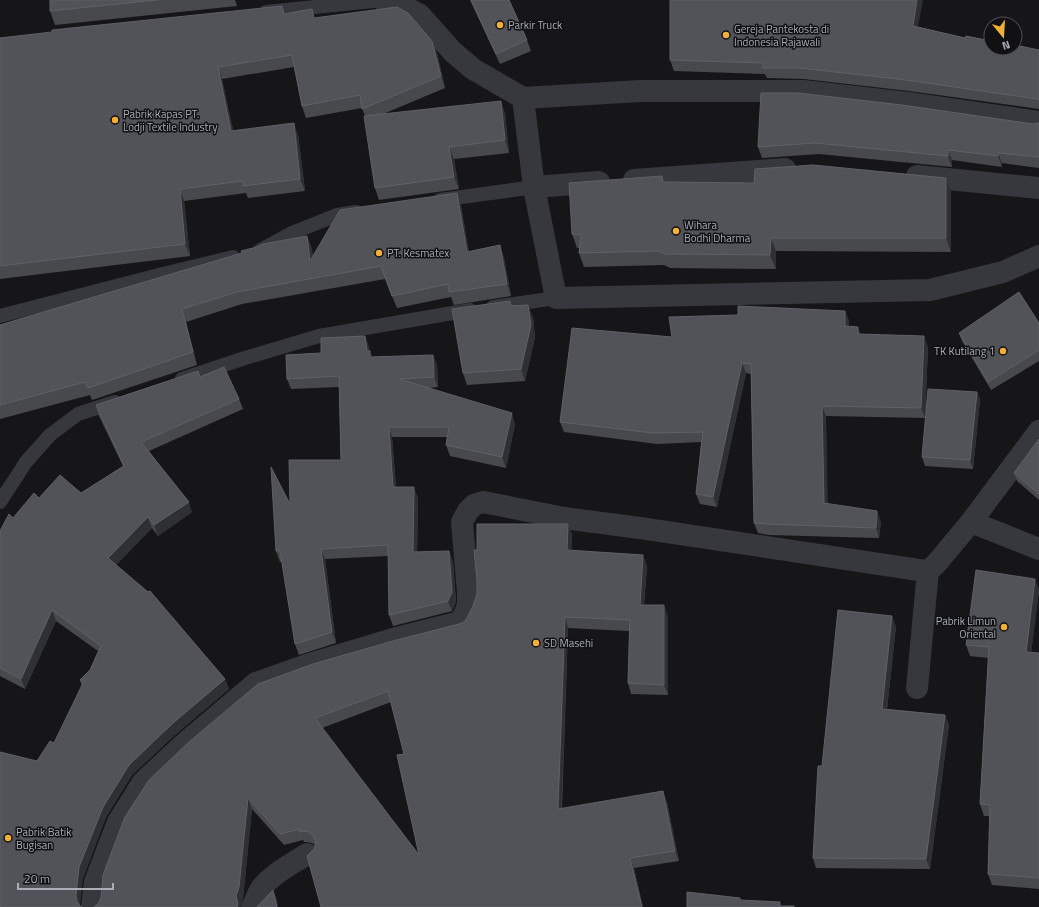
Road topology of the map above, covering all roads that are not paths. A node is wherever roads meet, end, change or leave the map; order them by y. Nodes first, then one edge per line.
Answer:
1 (383, 0) edge
2 (250, 14) edge
3 (523, 98) junction
4 (1039, 122) edge
5 (803, 167) edge
6 (897, 174) edge
7 (534, 187) junction
8 (1039, 188) edge
9 (424, 202) edge
10 (369, 210) edge
11 (1039, 256) edge
12 (556, 298) junction
13 (0, 316) edge
14 (167, 384) edge
15 (131, 396) edge
16 (1039, 431) edge
17 (0, 502) edge
18 (971, 522) junction
19 (1039, 549) edge
20 (928, 571) junction
21 (917, 688) dead end
22 (307, 854) edge
23 (92, 907) edge
24 (252, 907) edge

1 - 2 lane
1 - 3 street
3 - 4 street
3 - 7 street
5 - 7 street
6 - 8 street
7 - 9 lane
7 - 12 street
10 - 13 lane
11 - 12 street
12 - 14 lane
15 - 17 lane
16 - 18 street
18 - 19 street
18 - 20 street
20 - 21 street
20 - 23 street
22 - 24 street

